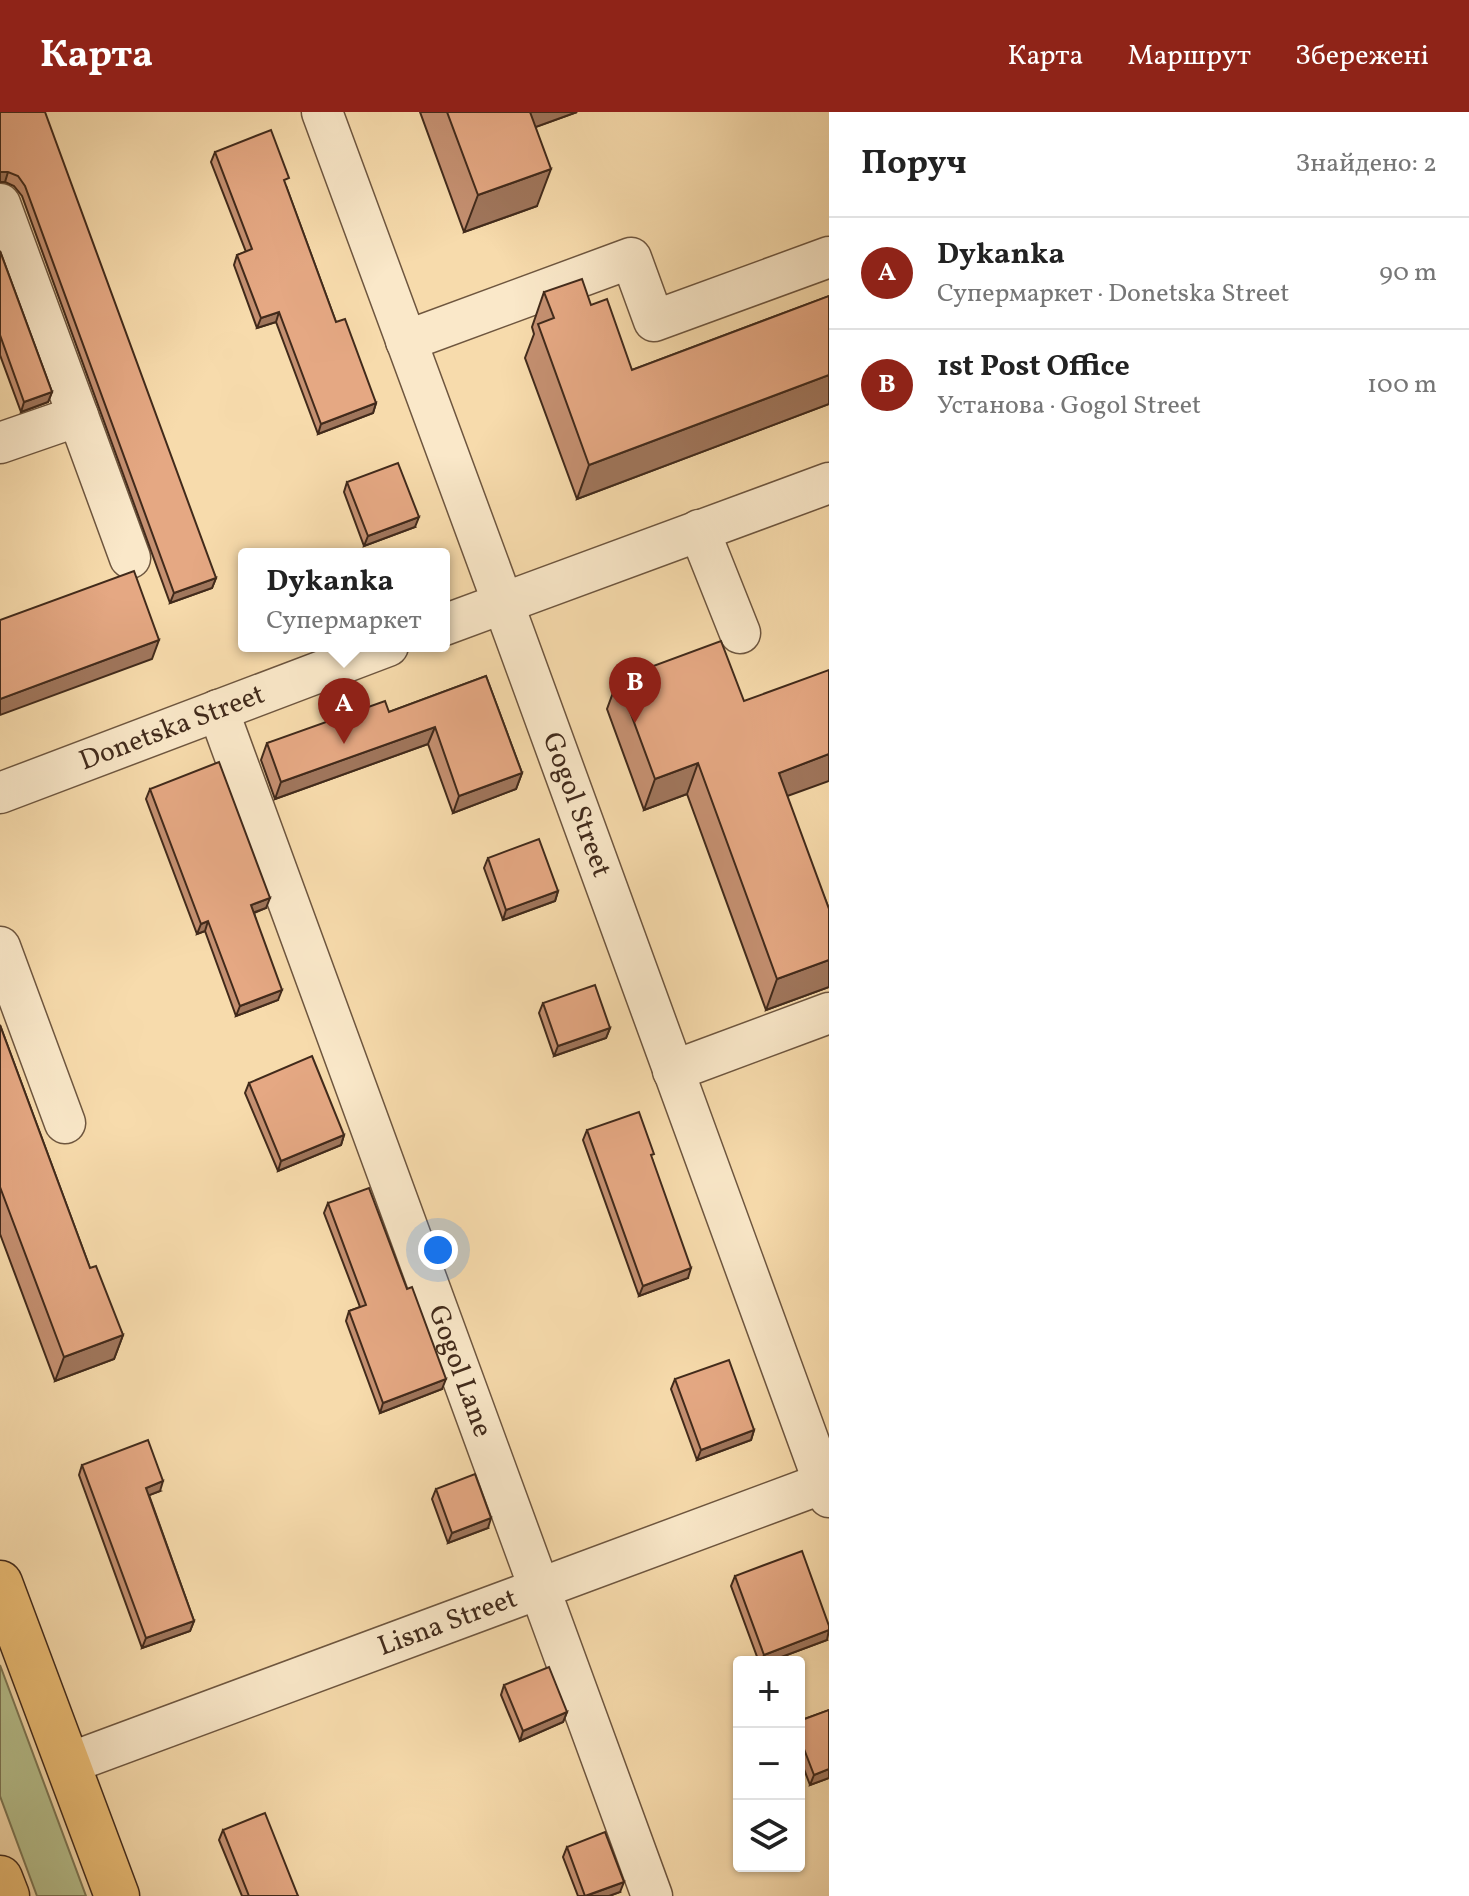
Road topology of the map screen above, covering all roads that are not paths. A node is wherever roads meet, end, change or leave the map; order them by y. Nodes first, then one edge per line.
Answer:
1 (322, 112) edge
2 (0, 204) edge
3 (829, 257) edge
4 (406, 341) junction
5 (78, 416) junction
6 (0, 443) edge
7 (829, 483) edge
8 (699, 530) junction
9 (130, 558) dead end
10 (503, 603) junction
11 (450, 623) edge
12 (740, 633) dead end
13 (372, 652) edge
14 (218, 710) junction
15 (0, 793) edge
16 (0, 947) edge
17 (829, 1013) edge
18 (673, 1071) junction
19 (65, 1123) dead end
20 (827, 1487) edge
21 (0, 1583) edge
22 (539, 1588) junction
23 (67, 1764) junction
24 (0, 1878) edge
25 (7, 1896) edge
26 (117, 1896) edge
27 (652, 1896) edge

1 - 4 street, Gogol Street
2 - 5 street
3 - 4 street
4 - 10 street, Gogol Street
5 - 6 street
5 - 9 street
7 - 8 street
8 - 10 street
8 - 12 street
10 - 11 street
10 - 18 street, Gogol Street
13 - 14 street, Donetska Street
14 - 15 street, Donetska Street
14 - 22 street, Gogol Lane
16 - 19 street
17 - 18 street
18 - 20 street, Gogol Street
20 - 22 street, Lisna Street
21 - 23 main road
22 - 23 street, Lisna Street
22 - 27 street, Gogol Lane
23 - 26 main road
24 - 25 main road

